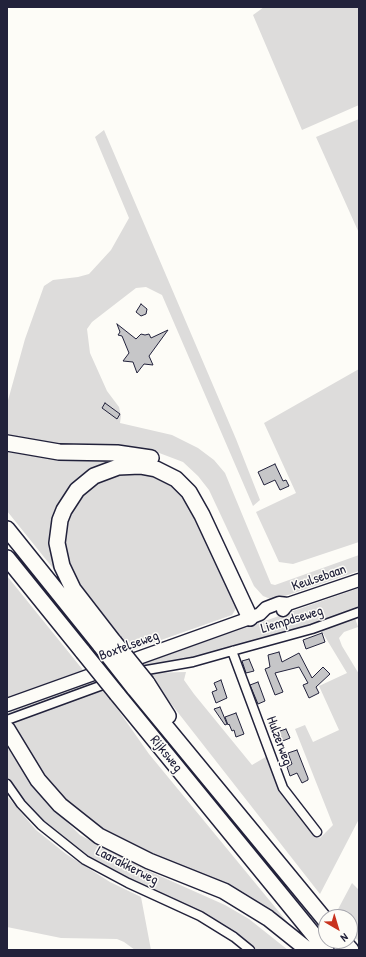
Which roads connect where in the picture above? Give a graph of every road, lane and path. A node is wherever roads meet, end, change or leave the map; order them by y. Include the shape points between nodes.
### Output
1 (7, 443) edge
2 (7, 529) edge
3 (7, 558) edge
4 (359, 580) edge
5 (288, 604) joint
6 (359, 612) edge
7 (255, 616) junction
8 (108, 644) junction
9 (232, 652) junction
10 (7, 705) edge
11 (7, 720) edge
12 (7, 729) edge
13 (7, 784) edge
14 (317, 832) dead end
15 (318, 912) edge
16 (250, 950) edge
17 (308, 950) edge
18 (326, 950) edge

1 - 7 highway via 59,452 145,456 178,470 191,481 203,498
2 - 8 highway, Rijksweg
3 - 18 highway, Rijksweg, bridge
4 - 5 main road, Keulsebaan
5 - 7 main road, Boxtelseweg via 283,610
6 - 9 street, Liempdseweg via 312,629
7 - 8 highway via 189,492 176,479 156,469 140,466 118,467 94,476 77,490 60,520 57,543 62,566 73,589
7 - 10 main road, Boxtelseweg
8 - 15 highway, Rijksweg, bridge via 210,781
9 - 11 street, Boxtelseweg via 141,671
9 - 14 street, Hulzerweg via 283,788
12 - 17 highway via 38,780 60,805 99,836 149,861 224,892 258,911
13 - 16 street, Laarakkerweg via 41,826 85,860 128,884 200,916

